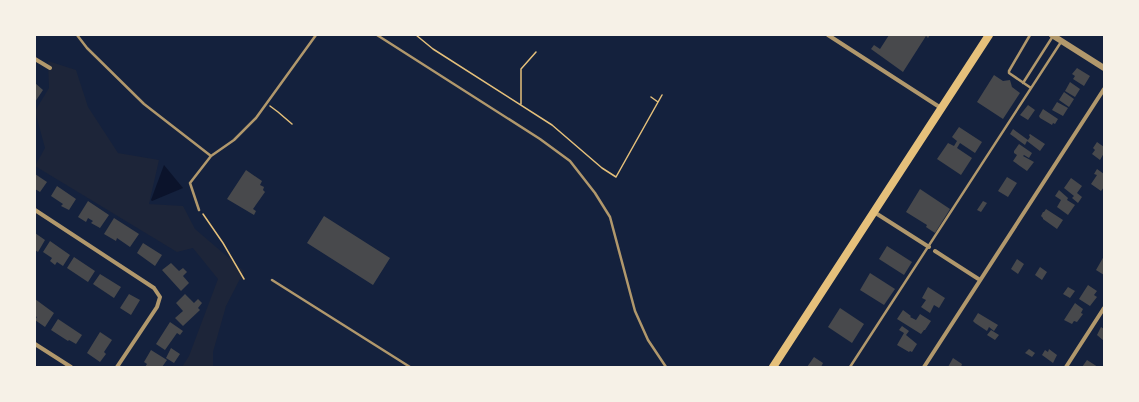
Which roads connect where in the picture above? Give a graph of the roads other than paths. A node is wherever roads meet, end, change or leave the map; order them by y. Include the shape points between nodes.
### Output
1 (77, 35) edge
2 (316, 35) edge
3 (377, 35) edge
4 (828, 35) edge
5 (989, 35) edge
6 (1030, 35) edge
7 (1053, 36) edge
8 (1061, 41) junction
9 (35, 59) edge
10 (50, 68) dead end
11 (1104, 68) edge
12 (1023, 83) junction
13 (1031, 88) junction
14 (1104, 89) edge
15 (941, 108) junction
16 (211, 156) junction
17 (35, 210) edge
18 (199, 210) road end
19 (874, 212) junction
20 (929, 247) junction
21 (935, 251) dead end
22 (272, 280) dead end
23 (980, 280) junction
24 (1104, 308) edge
25 (35, 344) edge
26 (71, 367) edge
27 (117, 367) edge
28 (410, 367) edge
29 (666, 367) edge
30 (773, 367) edge
31 (850, 367) edge
32 (924, 367) edge
33 (1066, 367) edge

1 - 16 lane via 144,104
2 - 16 lane via 256,118 234,140
3 - 29 lane via 540,139 570,161 595,192 610,217 635,311 648,340
4 - 15 street
5 - 15 highway
6 - 12 lane via 1008,71
7 - 8 street
7 - 12 lane
8 - 11 street
8 - 13 lane
9 - 10 street
12 - 13 lane
13 - 20 lane
14 - 23 street
15 - 19 highway
16 - 18 lane via 190,183
17 - 27 street via 154,288 160,297 157,307
19 - 20 street
19 - 30 highway
20 - 31 lane
21 - 23 street
22 - 28 lane
23 - 32 street
24 - 33 street
25 - 26 street

